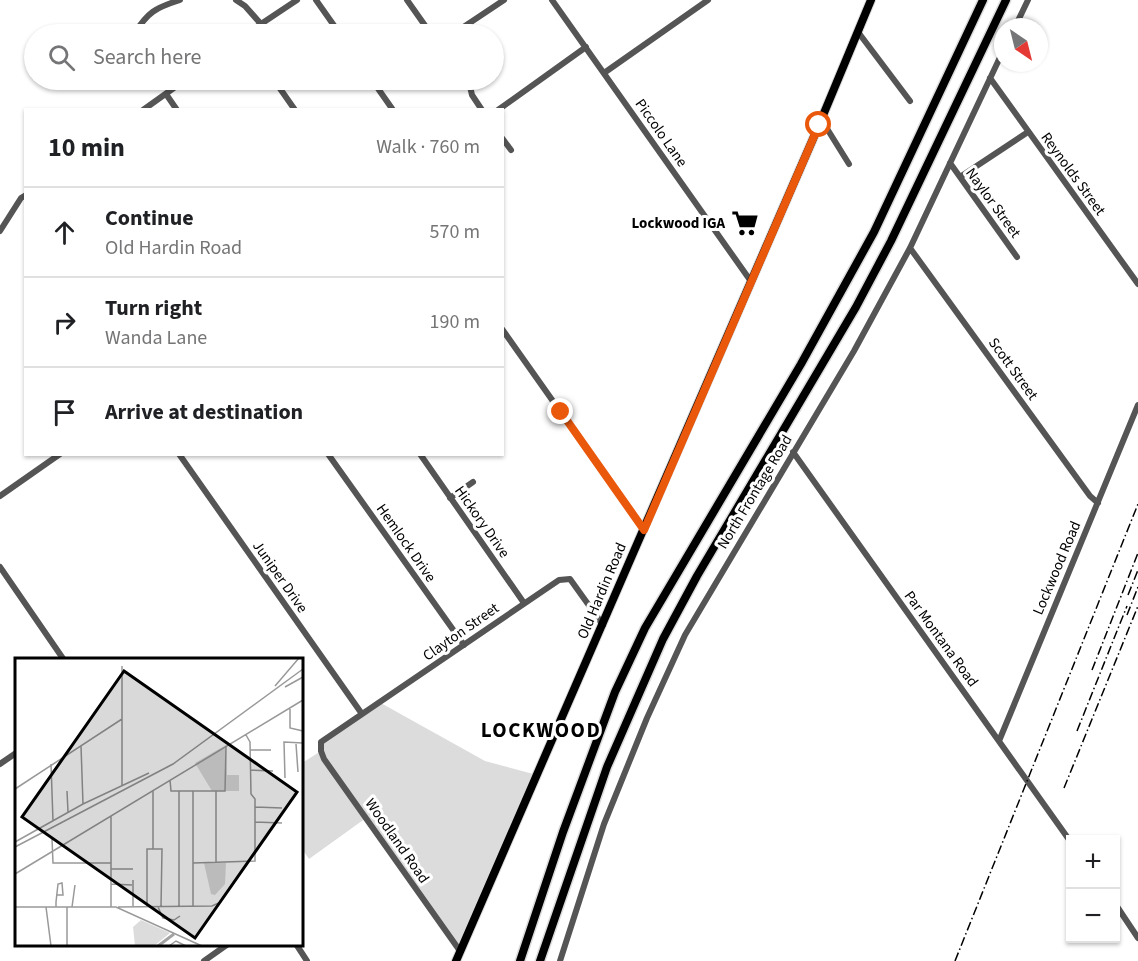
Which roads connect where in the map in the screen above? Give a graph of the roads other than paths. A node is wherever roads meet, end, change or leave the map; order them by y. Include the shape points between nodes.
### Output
1 (180, 0) edge
2 (236, 0) edge
3 (297, 0) edge
4 (316, 0) edge
5 (407, 0) edge
6 (504, 0) edge
7 (552, 0) edge
8 (708, 0) edge
9 (871, 0) edge
10 (983, 0) edge
11 (1006, 0) edge
12 (1028, 0) edge
13 (1019, 18) edge
14 (141, 24) edge
15 (261, 24) joint
16 (333, 24) edge
17 (424, 24) edge
18 (468, 24) edge
19 (858, 32) junction
20 (585, 47) junction
21 (994, 70) edge
22 (604, 73) junction
23 (990, 78) junction
24 (171, 90) edge
25 (281, 90) edge
26 (379, 90) edge
27 (471, 90) edge
28 (166, 94) junction
29 (910, 101) dead end
30 (146, 108) edge
31 (176, 108) edge
32 (294, 108) edge
33 (392, 108) edge
34 (481, 108) edge
35 (501, 108) edge
36 (821, 119) junction
37 (1028, 132) junction
38 (504, 141) edge
39 (511, 150) dead end
40 (950, 163) junction
41 (849, 164) dead end
42 (960, 177) junction
43 (24, 196) edge
44 (0, 231) edge
45 (910, 248) junction
46 (1017, 257) dead end
47 (750, 280) junction
48 (1138, 284) edge
49 (504, 332) edge
50 (1138, 405) edge
51 (793, 452) junction
52 (57, 456) edge
53 (180, 456) edge
54 (329, 456) edge
55 (421, 456) edge
56 (473, 482) dead end
57 (0, 496) edge
58 (450, 498) junction
59 (1098, 503) junction
60 (644, 530) junction
61 (0, 567) edge
62 (524, 603) junction
63 (603, 625) junction
64 (464, 645) junction
65 (63, 658) edge
66 (362, 714) junction
67 (999, 741) junction
68 (321, 742) joint
69 (15, 754) edge
70 (0, 764) edge
71 (1067, 835) edge
72 (1120, 911) edge
73 (1138, 938) edge
74 (226, 946) edge
75 (297, 946) edge
76 (460, 951) junction
77 (204, 961) edge
78 (307, 961) edge
79 (456, 961) edge
80 (520, 961) edge
81 (540, 961) edge
82 (560, 961) edge

1 - 14 street via 159,6
2 - 15 street
3 - 15 street
4 - 16 street
5 - 17 street
6 - 18 street
7 - 20 street, Piccolo Lane
8 - 22 street
9 - 19 main road, Old Hardin Road
10 - 80 highway via 874,232 645,628 589,760
11 - 81 highway via 861,298 663,639 607,767
12 - 13 street
19 - 29 street
19 - 36 main road, Old Hardin Road
20 - 22 street, Piccolo Lane
20 - 35 street
21 - 23 street, North Frontage Road
22 - 47 street, Piccolo Lane
23 - 37 street, Reynolds Street
23 - 40 street, North Frontage Road
24 - 28 street
25 - 32 street
26 - 33 street
27 - 34 street
28 - 30 street
28 - 31 street
36 - 41 street
36 - 47 main road, Old Hardin Road
37 - 42 street
37 - 48 street, Reynolds Street
38 - 39 street
40 - 42 street, Naylor Street
40 - 45 street, North Frontage Road
42 - 46 street, Naylor Street
43 - 44 street
45 - 51 street, North Frontage Road
45 - 59 street, Scott Street
47 - 60 main road, Old Hardin Road
49 - 60 street
50 - 59 street, Lockwood Road
51 - 67 street, Par Montana Road
51 - 82 street, North Frontage Road via 685,635 647,718 604,824
52 - 57 street
53 - 66 street, Juniper Drive
54 - 64 street, Hemlock Drive
55 - 58 street, Hickory Drive
56 - 58 street
58 - 62 street, Hickory Drive
59 - 67 street, Lockwood Road
60 - 63 main road, Old Hardin Road
61 - 65 street
62 - 63 street, Clayton Street via 559,580 570,579
62 - 64 street, Clayton Street
63 - 76 main road, Old Hardin Road
64 - 66 street, Clayton Street
66 - 68 street, Clayton Street
67 - 71 street, Par Montana Road
68 - 76 street, Woodland Road via 324,759
69 - 70 street
72 - 73 street
74 - 77 street
75 - 78 street
76 - 79 main road, Old Hardin Road

